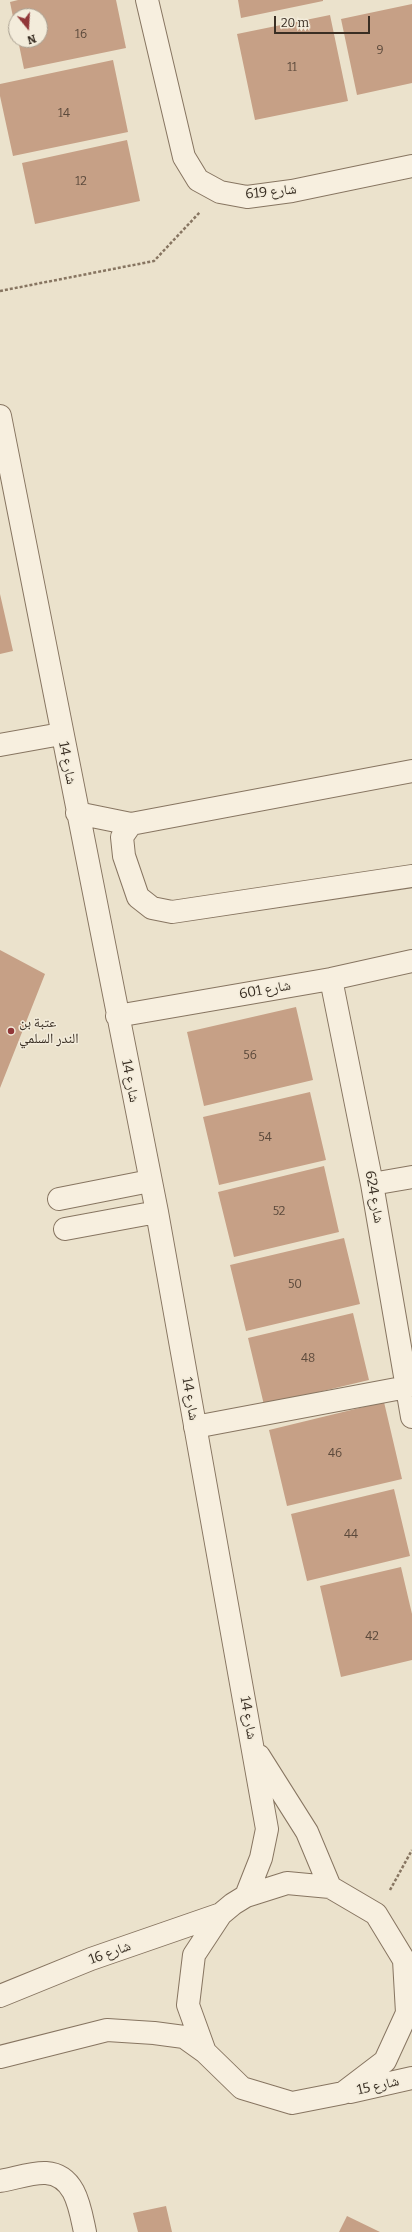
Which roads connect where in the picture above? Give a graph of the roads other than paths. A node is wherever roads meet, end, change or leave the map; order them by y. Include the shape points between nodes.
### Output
1 (147, 0) edge
2 (412, 166) edge
3 (0, 416) edge
4 (61, 734) junction
5 (0, 745) edge
6 (412, 771) edge
7 (77, 813) junction
8 (131, 824) junction
9 (412, 876) edge
10 (412, 961) edge
11 (331, 978) junction
12 (117, 1016) junction
13 (412, 1177) edge
14 (150, 1182) junction
15 (372, 1184) junction
16 (59, 1199) dead end
17 (157, 1212) junction
18 (65, 1229) dead end
19 (407, 1387) junction
20 (412, 1417) edge
21 (195, 1427) junction
22 (253, 1746) junction
23 (330, 1887) junction
24 (246, 1896) junction
25 (221, 1914) junction
26 (408, 1960) edge
27 (0, 1996) edge
28 (204, 2052) junction
29 (0, 2057) edge
30 (412, 2078) edge
31 (343, 2094) junction
32 (0, 2181) edge
33 (85, 2232) edge

1 - 2 street, شارع 619 via 184,157 198,180 220,192 247,197 292,191
3 - 4 street, شارع 14
4 - 5 street
4 - 7 street, شارع 14
6 - 8 street
7 - 8 street
7 - 12 street, شارع 14
8 - 9 street via 122,837 124,856 138,897 152,908 172,912
10 - 11 street, شارع 601
11 - 12 street, شارع 601
11 - 15 street, شارع 624
12 - 14 street, شارع 14
13 - 15 street
14 - 16 street
14 - 17 street, شارع 14
15 - 19 street, شارع 624
17 - 18 street
17 - 21 street, شارع 14
19 - 20 street, شارع 624
19 - 21 street
21 - 22 street, شارع 14
22 - 23 street, شارع 14 via 307,1832
22 - 24 street, شارع 14 via 267,1829 261,1858
23 - 24 street via 287,1883
23 - 26 street via 376,1914
24 - 25 street
25 - 27 street, شارع 16 via 91,1959
25 - 28 street via 194,1955 188,2005
26 - 31 street via 407,2012 385,2061
28 - 29 street via 184,2037 107,2030
28 - 31 street, شارع 15 via 242,2088 278,2099 292,2103
30 - 31 street, شارع 15
32 - 33 street via 46,2173 61,2178 72,2188 79,2204

